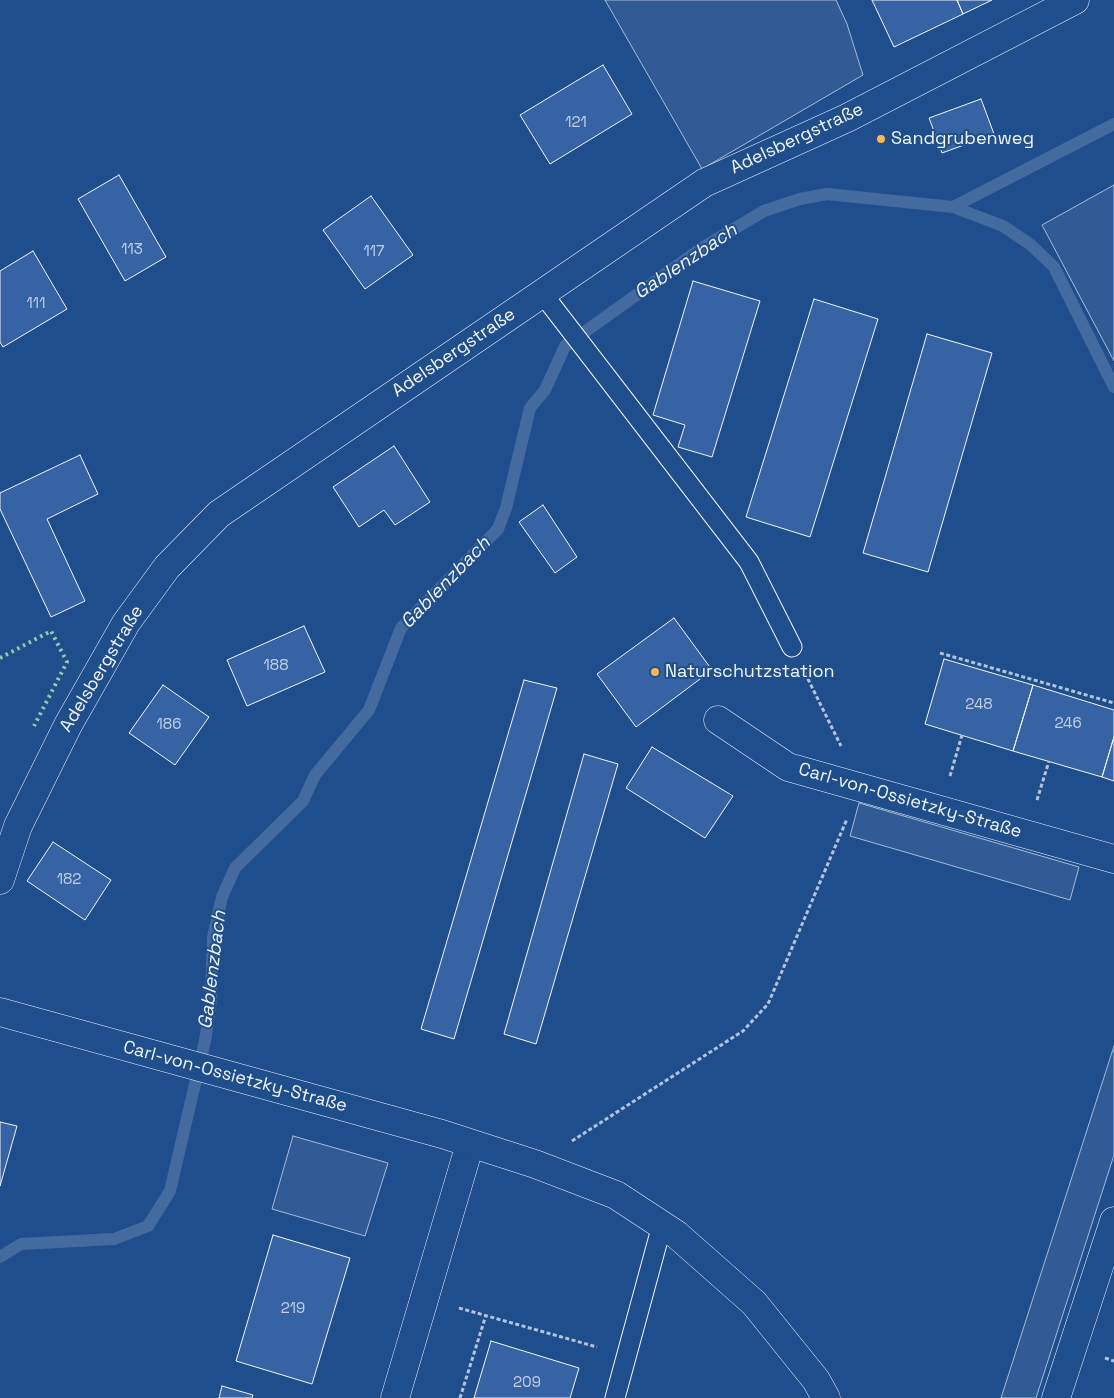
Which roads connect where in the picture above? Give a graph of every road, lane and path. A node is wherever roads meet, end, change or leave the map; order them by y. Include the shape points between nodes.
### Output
1 (1075, 0) edge
2 (542, 293) junction
3 (792, 647) joint
4 (940, 653) dead end
5 (1114, 703) edge
6 (718, 720) dead end
7 (962, 735) dead end
8 (1049, 761) dead end
9 (948, 781) dead end
10 (862, 786) junction
11 (1035, 808) dead end
12 (1114, 859) edge
13 (0, 880) edge
14 (0, 1012) edge
15 (470, 1144) junction
16 (535, 1164) junction
17 (1114, 1221) edge
18 (662, 1225) junction
19 (425, 1298) junction
20 (486, 1315) junction
21 (628, 1356) junction
22 (395, 1398) edge
23 (460, 1398) edge
24 (615, 1398) edge
25 (826, 1398) edge
26 (1056, 1398) edge

1 - 2 street, Adelsbergstraße via 847,118 704,183
2 - 3 lane via 749,562
2 - 13 street, Adelsbergstraße via 219,514 168,567 126,623 68,725 18,826
3 - 10 path
4 - 5 path
6 - 10 street, Carl-von-Ossietzky-Straße via 788,767
7 - 9 path
8 - 11 path
10 - 12 street, Carl-von-Ossietzky-Straße
10 - 16 path via 768,1004 743,1030
14 - 15 street, Carl-von-Ossietzky-Straße
15 - 16 street, Carl-von-Ossietzky-Straße
15 - 19 street
16 - 18 street, Carl-von-Ossietzky-Straße via 616,1195
17 - 26 street
18 - 21 lane
18 - 25 street, Carl-von-Ossietzky-Straße via 754,1303 816,1380
19 - 20 path
19 - 22 street
20 - 21 path
20 - 23 path
21 - 24 lane

